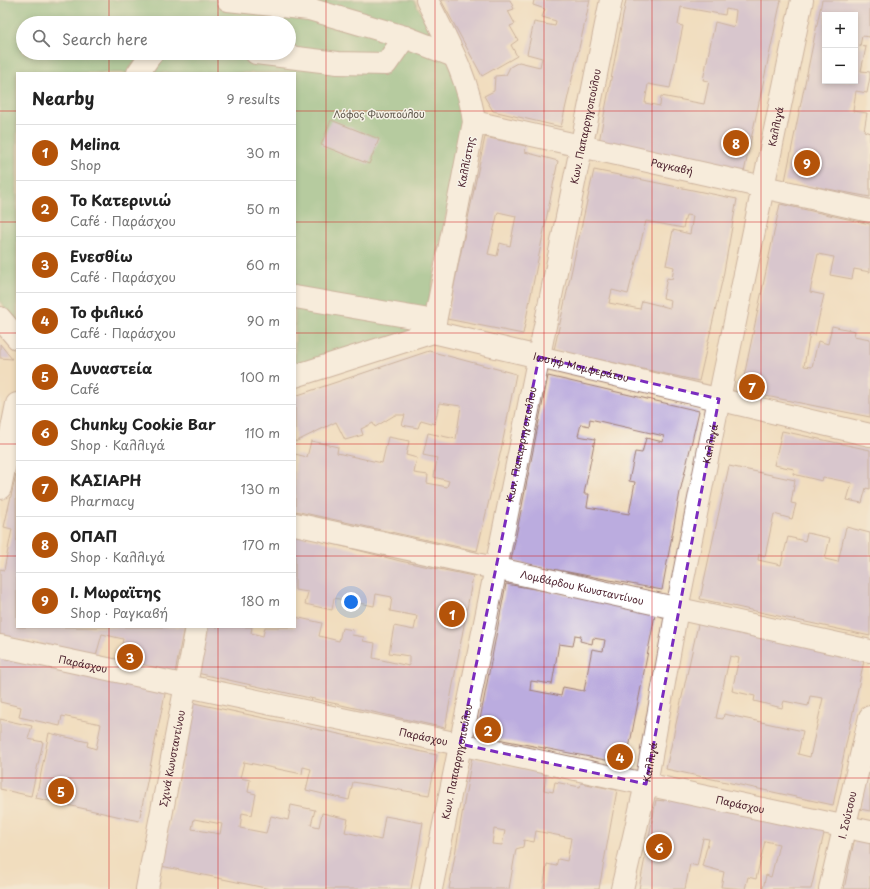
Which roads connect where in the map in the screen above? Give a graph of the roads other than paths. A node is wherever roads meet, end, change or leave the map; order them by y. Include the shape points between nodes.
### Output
1 (228, 0) edge
2 (427, 0) edge
3 (612, 0) edge
4 (802, 0) edge
5 (405, 37) junction
6 (454, 56) junction
7 (296, 58) edge
8 (147, 60) edge
9 (139, 72) edge
10 (474, 122) junction
11 (582, 146) junction
12 (763, 186) junction
13 (870, 211) edge
14 (296, 297) edge
15 (0, 318) edge
16 (434, 327) junction
17 (16, 337) edge
18 (539, 357) junction
19 (296, 376) edge
20 (718, 399) junction
21 (16, 410) edge
22 (870, 435) edge
23 (8, 461) edge
24 (0, 488) edge
25 (296, 524) edge
26 (496, 568) junction
27 (677, 609) junction
28 (198, 628) edge
29 (0, 646) edge
30 (870, 651) edge
31 (186, 686) junction
32 (870, 717) edge
33 (460, 744) junction
34 (646, 784) junction
35 (845, 827) junction
36 (870, 832) edge
37 (147, 889) edge
38 (431, 889) edge
39 (622, 889) edge
40 (830, 889) edge

1 - 5 street via 309,9
2 - 6 street, Καλλίστης
3 - 11 street, Κων. Παπαρρηγοπούλου
4 - 12 street, Καλλιγά
5 - 6 street
5 - 7 street via 386,64 338,63
6 - 10 street, Καλλίστης via 472,101
8 - 9 street
10 - 11 street, Ραγκαβή
10 - 16 street, Καλλίστης
11 - 12 street, Ραγκαβή
11 - 18 street, Κων. Παπαρρηγοπούλου
12 - 13 street, Ραγκαβή
12 - 20 street, Καλλιγά
14 - 16 street, Ιωσήφ Μομφεράτου
15 - 17 street
16 - 18 street, Ιωσήφ Μομφεράτου
16 - 19 street
18 - 20 street, Ιωσήφ Μομφεράτου
18 - 26 street, Κων. Παπαρρηγοπούλου
20 - 22 street, Ιωσήφ Μομφεράτου
20 - 27 street, Καλλιγά
21 - 23 street
23 - 24 street
25 - 26 street, Λομβάρδου Κωνσταντίνου
26 - 27 street, Λομβάρδου Κωνσταντίνου
26 - 33 street, Κων. Παπαρρηγοπούλου
27 - 30 street, Λομβάρδου Κωνσταντίνου
27 - 34 street, Καλλιγά
28 - 31 street, Σχινά Κωνσταντίνου
29 - 31 street, Παράσχου
31 - 33 street, Παράσχου
31 - 37 street, Σχινά Κωνσταντίνου
32 - 35 street, Ι. Σούτσου
33 - 34 street, Παράσχου
33 - 38 street, Κων. Παπαρρηγοπούλου
34 - 35 street, Παράσχου
34 - 39 street, Καλλιγά
35 - 36 street, Παράσχου
35 - 40 street, Ι. Σούτσου

